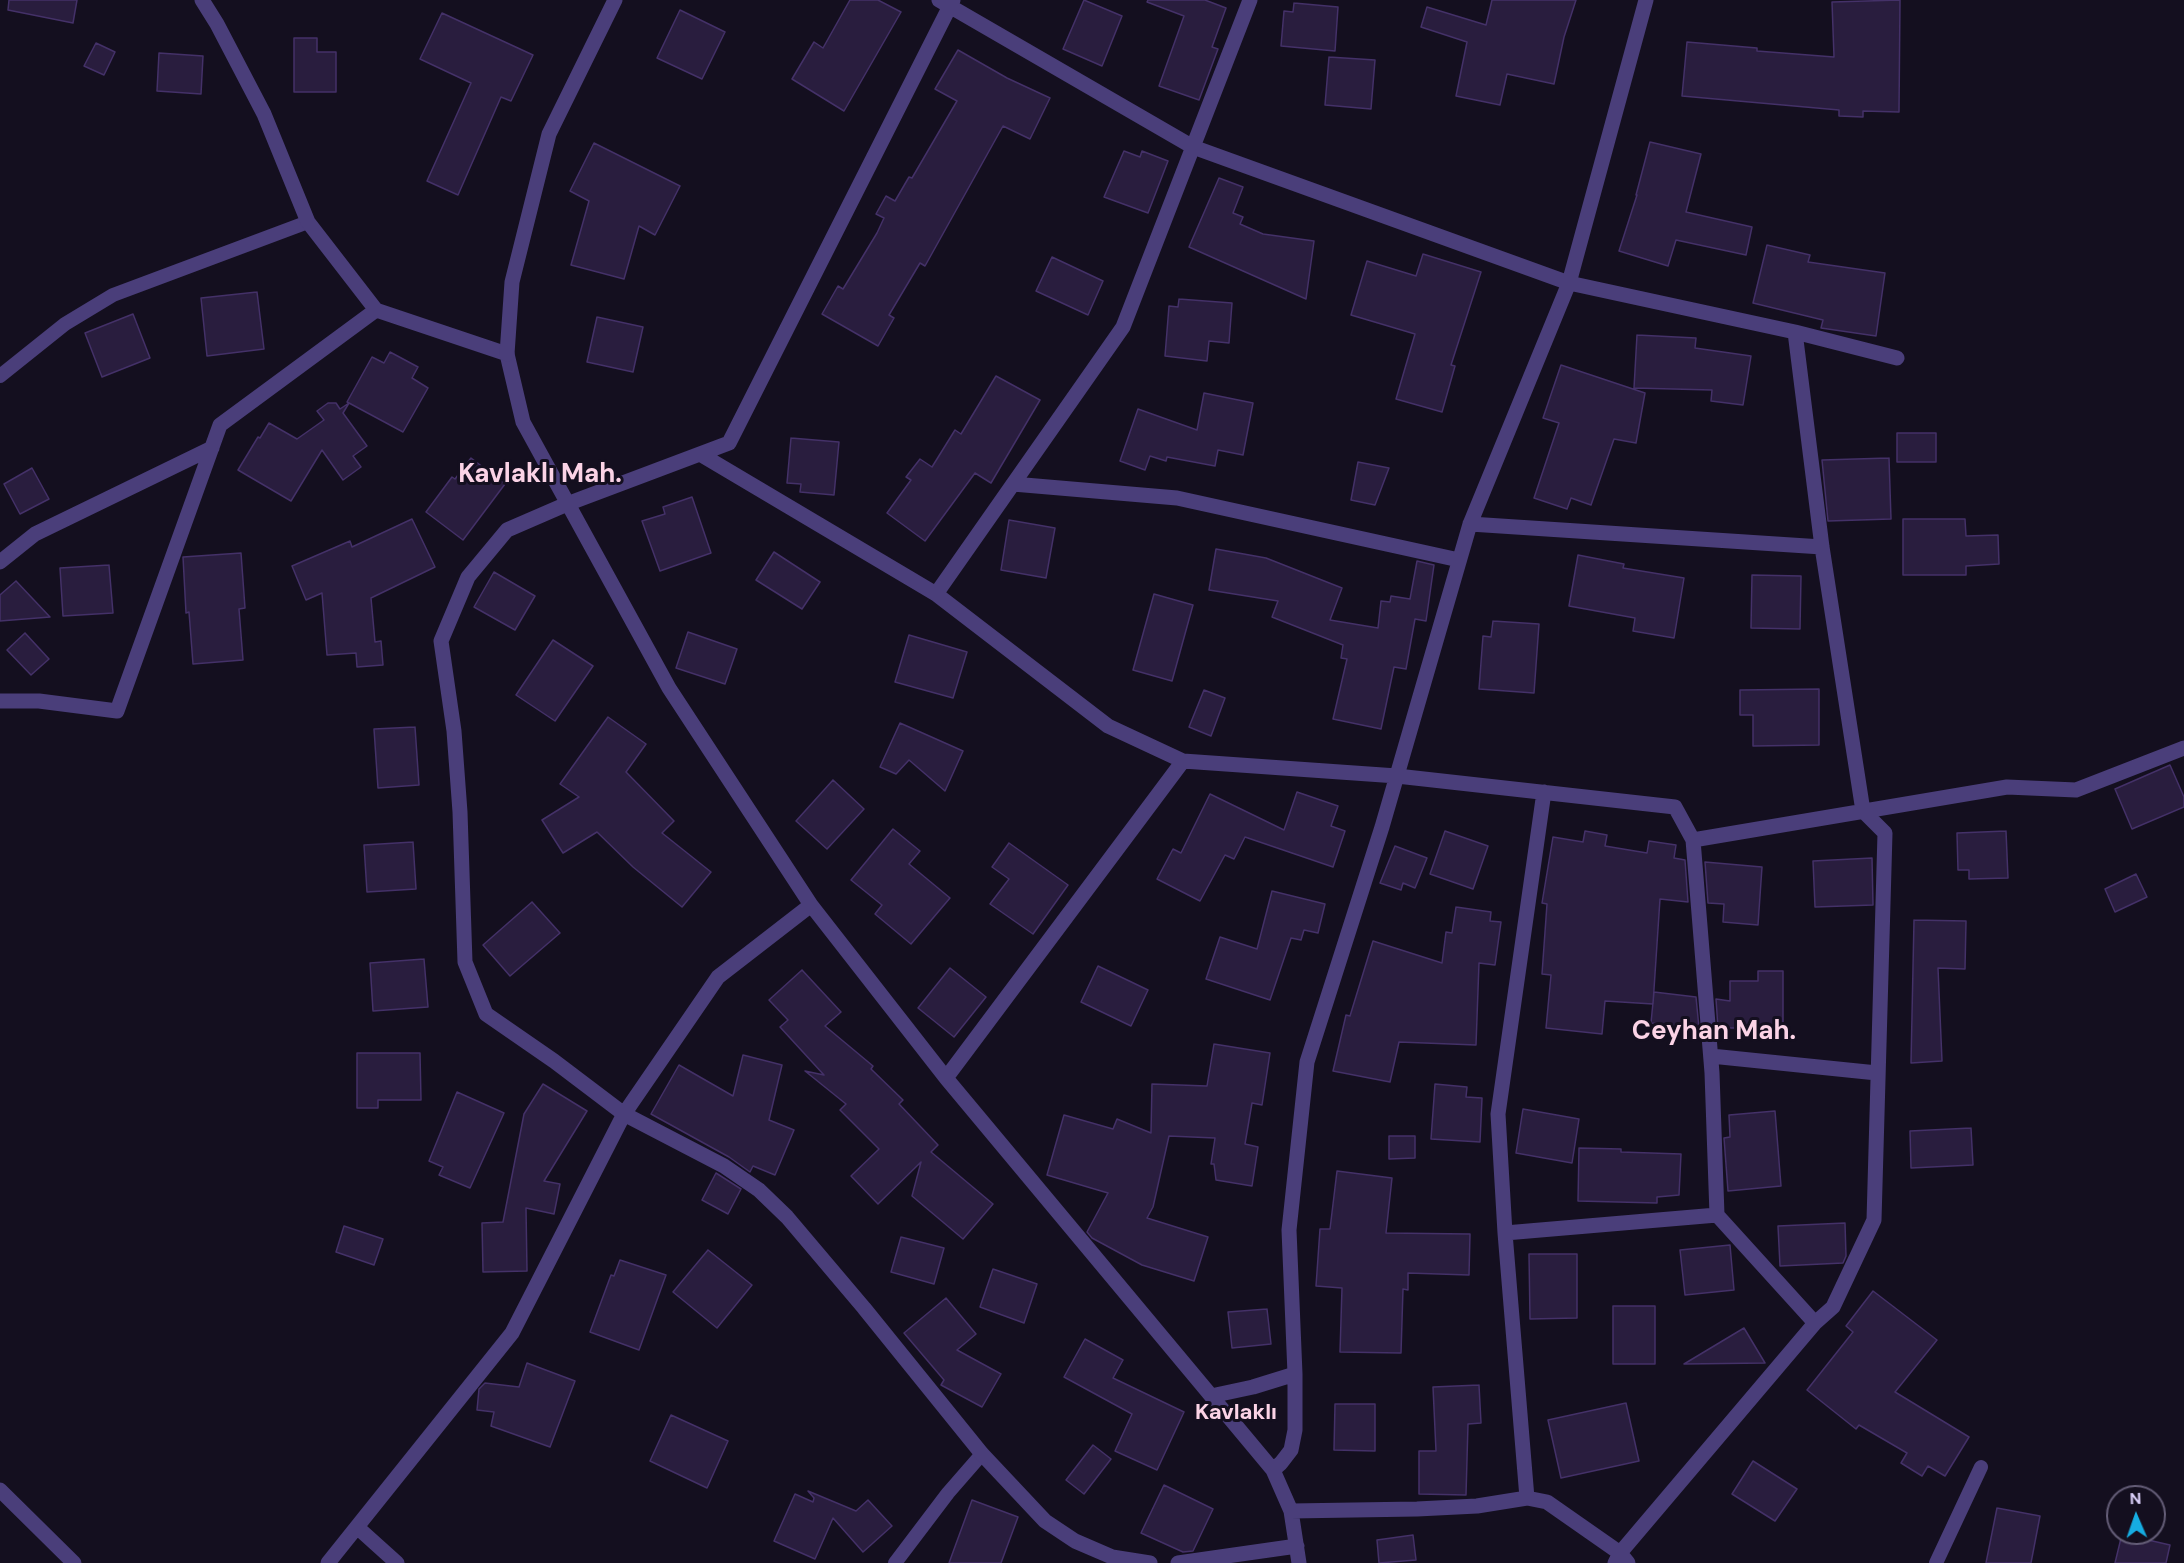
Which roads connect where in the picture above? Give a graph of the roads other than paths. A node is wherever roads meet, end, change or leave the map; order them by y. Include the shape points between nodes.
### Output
1 (202, 0) edge
2 (615, 0) edge
3 (1250, 0) edge
4 (1646, 0) edge
5 (947, 2) edge
6 (1193, 147) junction
7 (308, 222) junction
8 (1569, 283) junction
9 (376, 310) junction
10 (1795, 332) junction
11 (507, 354) junction
12 (1897, 358) dead end
13 (0, 376) edge
14 (212, 448) junction
15 (699, 454) junction
16 (1013, 484) junction
17 (567, 504) junction
18 (1470, 524) junction
19 (1822, 547) junction
20 (1459, 560) junction
21 (0, 562) edge
22 (936, 594) junction
23 (0, 701) edge
24 (2184, 748) edge
25 (1184, 760) junction
26 (1397, 776) junction
27 (1545, 792) junction
28 (1863, 811) junction
29 (1693, 840) junction
30 (811, 905) junction
31 (1710, 1056) junction
32 (1877, 1073) junction
33 (946, 1078) junction
34 (624, 1114) junction
35 (1717, 1215) junction
36 (1505, 1233) junction
37 (1815, 1323) junction
38 (1296, 1374) junction
39 (1211, 1396) junction
40 (982, 1454) junction
41 (1981, 1467) dead end
42 (1273, 1470) junction
43 (0, 1490) edge
44 (1527, 1498) junction
45 (1291, 1511) junction
46 (357, 1527) junction
47 (1297, 1546) junction
48 (1621, 1560) edge
49 (74, 1563) edge
50 (328, 1563) edge
51 (398, 1563) edge
52 (896, 1563) edge
53 (1150, 1563) edge
54 (1178, 1563) edge
55 (1299, 1563) edge
56 (1936, 1563) edge

1 - 7 street via 264,114
2 - 11 street via 549,134 512,282
3 - 6 street
4 - 8 street
5 - 6 street
5 - 15 street via 729,443
6 - 8 street
6 - 16 street via 1123,327
7 - 9 street
7 - 13 lane via 113,295 65,324
8 - 10 street
8 - 18 street
9 - 11 street
9 - 14 street via 220,425
10 - 12 street
10 - 19 street
11 - 17 street via 523,422
14 - 21 street via 35,534
14 - 23 street via 117,711 39,701
15 - 17 street
15 - 22 street
16 - 20 street via 1178,498
16 - 22 street
17 - 30 street via 669,688
17 - 34 street via 507,530 468,577 441,640 454,731 465,962 486,1014
18 - 19 street
18 - 20 street
19 - 28 street
20 - 26 street
22 - 25 street via 1108,726
24 - 28 street via 2076,790 2007,786
25 - 26 street
25 - 33 street
26 - 27 street
26 - 38 street via 1306,1062 1289,1230
27 - 29 street via 1675,807
27 - 36 street via 1498,1114
28 - 29 street
28 - 32 street via 1885,833
29 - 31 street
30 - 33 street
30 - 34 street via 718,976
31 - 32 street
31 - 35 street
32 - 37 street via 1874,1220 1833,1307
33 - 39 street
34 - 40 street via 724,1166 759,1190 864,1308
34 - 46 street via 512,1333
35 - 36 street
35 - 37 street
36 - 44 street
37 - 48 street
38 - 39 street
38 - 42 street via 1291,1450
39 - 42 street
40 - 52 lane
40 - 53 street via 1045,1521 1075,1541 1113,1557
41 - 56 lane
42 - 45 street
43 - 49 street
44 - 45 street via 1465,1506
44 - 48 street via 1547,1502
45 - 47 street
46 - 50 street
46 - 51 street
47 - 54 street
47 - 55 street

